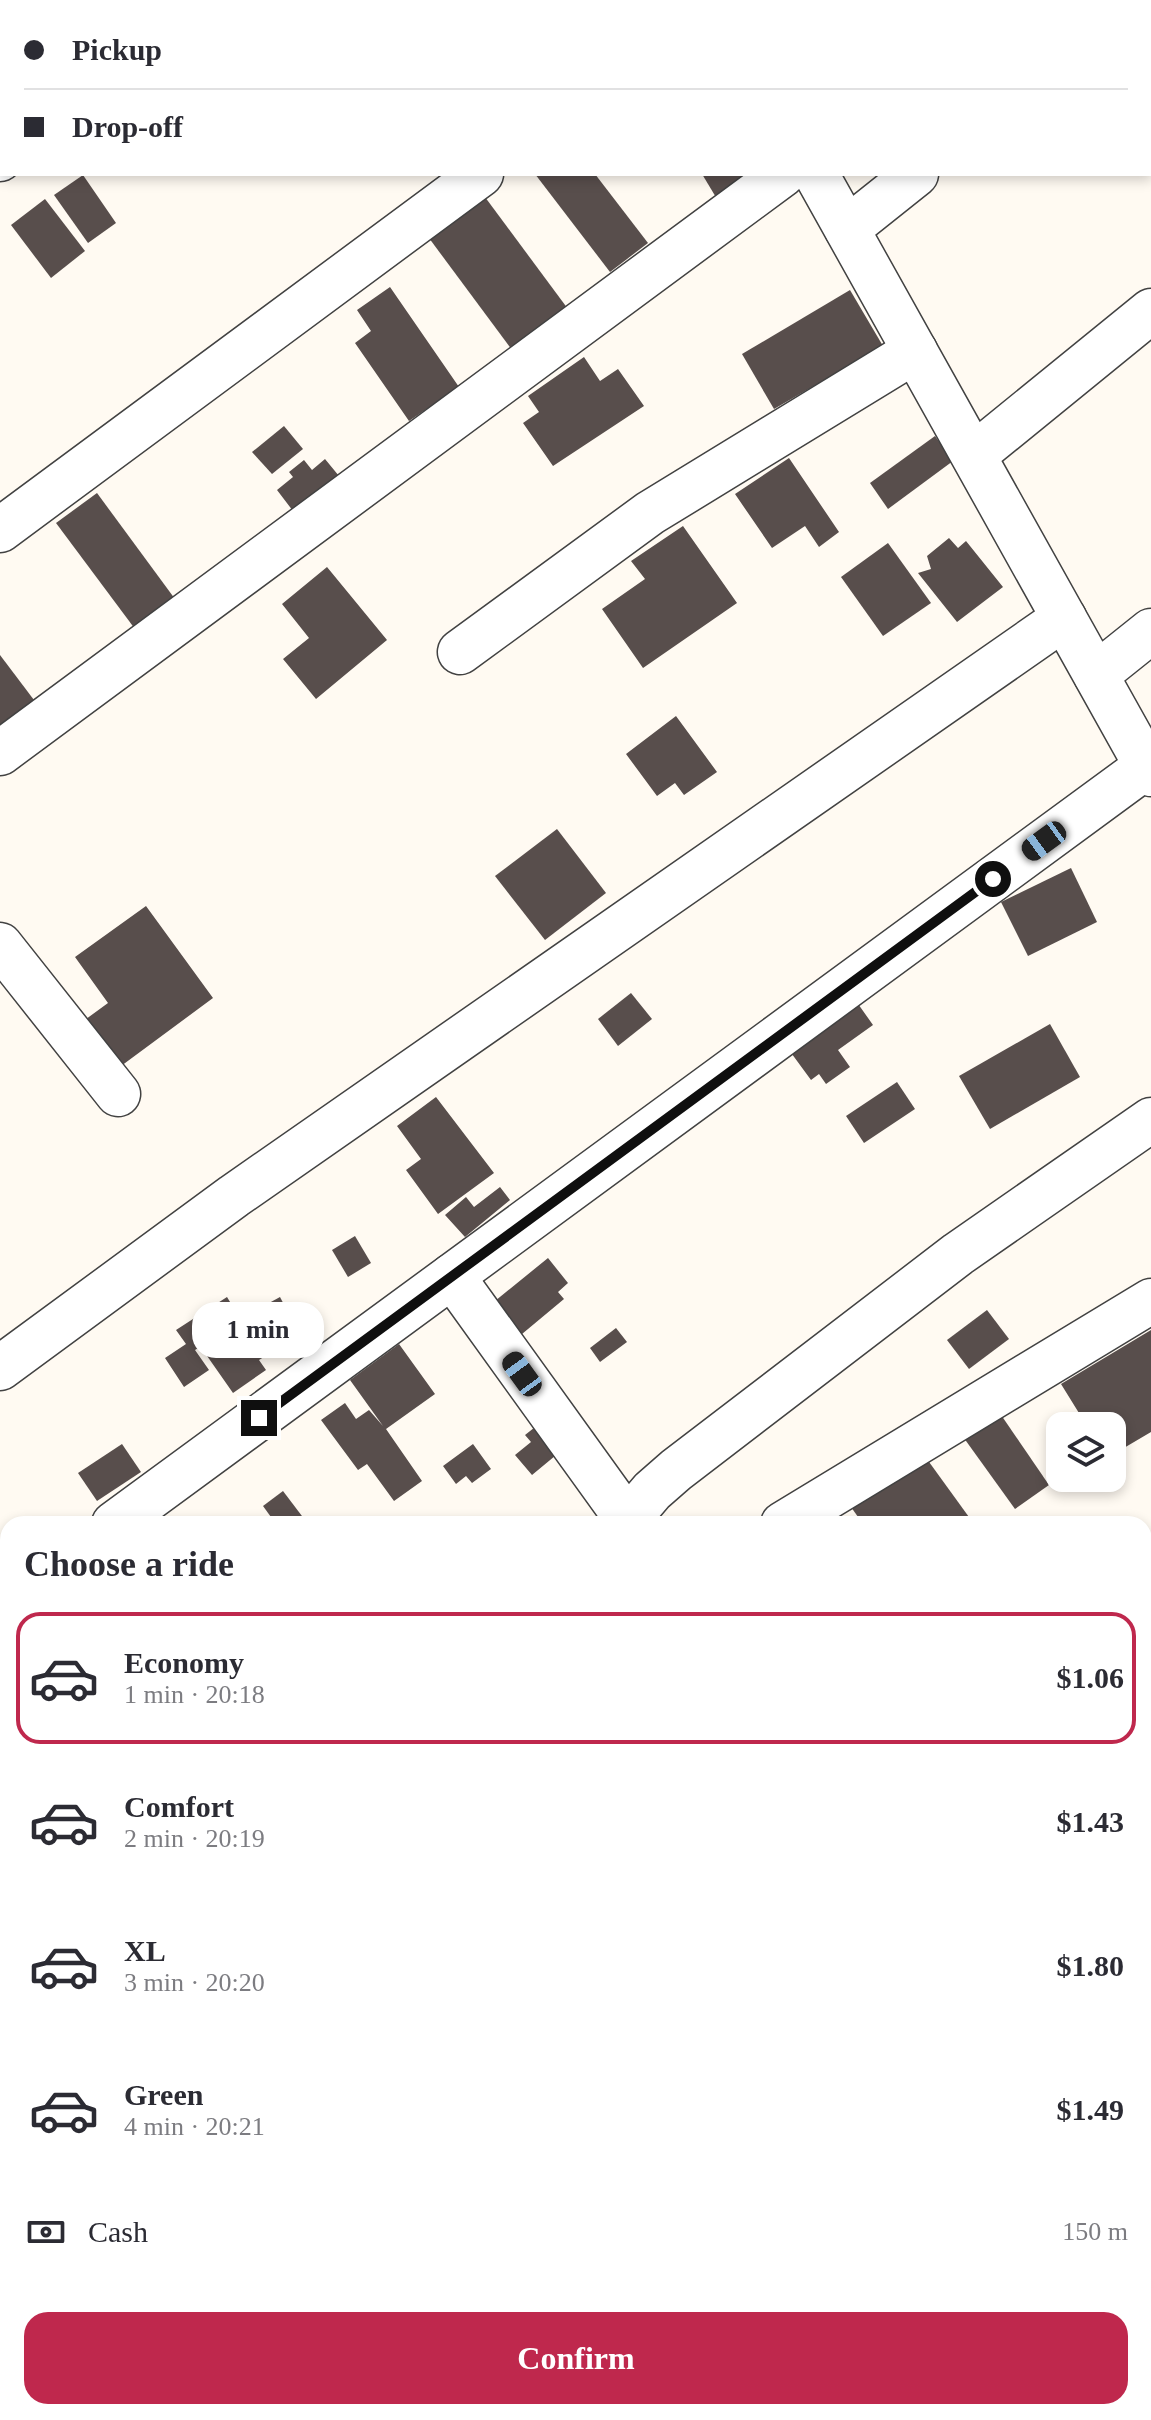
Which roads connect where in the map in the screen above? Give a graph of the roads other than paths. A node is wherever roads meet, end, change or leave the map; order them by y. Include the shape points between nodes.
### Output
1 (478, 176) edge
2 (780, 176) edge
3 (817, 176) edge
4 (913, 176) edge
5 (847, 229) junction
6 (1151, 311) edge
7 (915, 351) junction
8 (974, 455) junction
9 (0, 530) edge
10 (1064, 618) junction
11 (1151, 631) edge
12 (460, 652) dead end
13 (1096, 675) junction
14 (0, 753) edge
15 (1149, 770) edge
16 (0, 945) edge
17 (118, 1094) dead end
18 (1151, 1120) edge
19 (452, 1276) junction
20 (1151, 1301) edge
21 (0, 1368) edge
22 (125, 1516) edge
23 (622, 1516) edge
24 (632, 1516) edge
25 (796, 1516) edge

1 - 9 street
2 - 14 street
3 - 5 street
4 - 5 street
5 - 7 street
6 - 8 street
7 - 8 street
7 - 12 street via 650,513
8 - 10 street
10 - 13 street
10 - 21 street via 234,1196
11 - 13 street
13 - 15 street
15 - 19 street
16 - 17 street
18 - 24 street via 958,1254 676,1470
19 - 22 street
19 - 23 street
20 - 25 street

